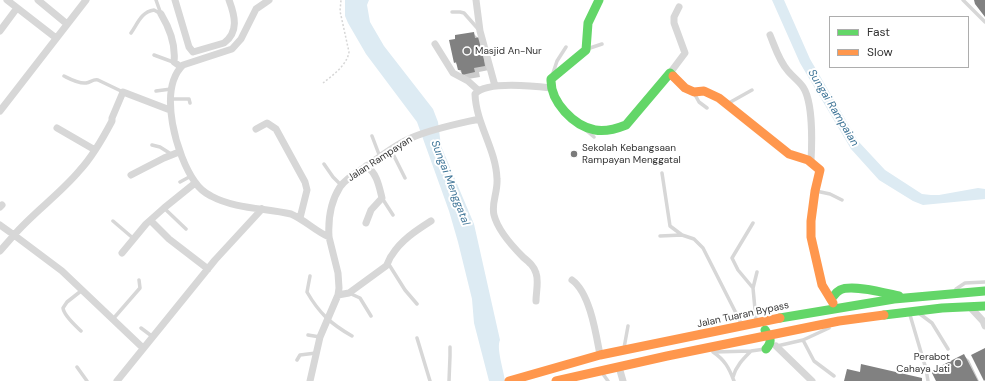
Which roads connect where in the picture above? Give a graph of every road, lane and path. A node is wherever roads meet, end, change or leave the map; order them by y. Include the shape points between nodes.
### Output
1 (7, 0) edge
2 (38, 0) edge
3 (86, 0) edge
4 (156, 0) edge
5 (175, 0) edge
6 (229, 0) edge
7 (269, 0) edge
8 (341, 0) edge
9 (476, 0) edge
10 (599, 0) edge
11 (963, 0) edge
12 (679, 7) dead end
13 (17, 8) junction
14 (452, 12) dead end
15 (161, 14) junction
16 (985, 22) edge
17 (67, 24) junction
18 (0, 31) edge
19 (480, 31) junction
20 (131, 33) dead end
21 (770, 35) dead end
22 (56, 38) junction
23 (435, 44) dead end
24 (602, 44) dead end
25 (566, 47) dead end
26 (586, 50) junction
27 (154, 55) dead end
28 (174, 62) junction
29 (181, 67) junction
30 (670, 73) junction
31 (64, 76) dead end
32 (323, 83) dead end
33 (551, 84) junction
34 (495, 86) junction
35 (172, 89) junction
36 (478, 90) junction
37 (752, 90) dead end
38 (156, 91) dead end
39 (123, 92) junction
40 (694, 92) junction
41 (172, 99) junction
42 (190, 103) dead end
43 (726, 104) junction
44 (707, 108) dead end
45 (0, 110) edge
46 (170, 110) junction
47 (479, 119) junction
48 (584, 127) junction
49 (57, 128) dead end
50 (256, 129) dead end
51 (372, 136) dead end
52 (594, 137) dead end
53 (152, 145) dead end
54 (95, 150) junction
55 (391, 150) junction
56 (179, 152) junction
57 (171, 154) junction
58 (380, 157) junction
59 (811, 161) junction
60 (324, 164) dead end
61 (366, 166) junction
62 (662, 173) dead end
63 (131, 175) dead end
64 (191, 176) junction
65 (405, 178) dead end
66 (180, 182) dead end
67 (195, 183) junction
68 (341, 185) junction
69 (815, 191) junction
70 (382, 198) junction
71 (842, 200) dead end
72 (164, 208) junction
73 (262, 209) junction
74 (393, 215) dead end
75 (300, 218) junction
76 (113, 221) dead end
77 (152, 221) junction
78 (431, 221) dead end
79 (366, 223) dead end
80 (753, 223) dead end
81 (0, 224) edge
82 (186, 229) dead end
83 (14, 235) junction
84 (682, 235) junction
85 (660, 236) dead end
86 (329, 237) junction
87 (134, 239) junction
88 (0, 251) edge
89 (122, 253) dead end
90 (388, 263) junction
91 (208, 269) junction
92 (757, 272) dead end
93 (310, 276) dead end
94 (139, 280) dead end
95 (572, 280) dead end
96 (985, 282) edge
97 (753, 288) junction
98 (81, 291) junction
99 (985, 291) edge
100 (349, 293) junction
101 (950, 293) junction
102 (338, 295) junction
103 (906, 298) junction
104 (536, 301) dead end
105 (833, 303) junction
106 (417, 304) dead end
107 (985, 305) edge
108 (970, 307) junction
109 (912, 311) junction
110 (371, 316) dead end
111 (327, 318) junction
112 (113, 319) junction
113 (846, 320) junction
114 (750, 325) junction
115 (628, 326) dead end
116 (985, 326) edge
117 (141, 328) dead end
118 (81, 331) dead end
119 (308, 335) dead end
120 (769, 335) junction
121 (352, 336) dead end
122 (153, 337) junction
123 (320, 337) junction
124 (417, 338) dead end
125 (803, 340) junction
126 (776, 346) junction
127 (450, 347) dead end
128 (144, 348) junction
129 (766, 349) junction
130 (948, 349) dead end
131 (624, 351) junction
132 (751, 351) junction
133 (687, 352) junction
134 (714, 352) junction
135 (316, 353) junction
136 (600, 355) junction
137 (297, 360) dead end
138 (77, 367) dead end
139 (619, 367) junction
140 (600, 371) junction
141 (834, 376) dead end
142 (734, 379) edge
143 (87, 381) edge
144 (117, 381) edge
145 (310, 381) edge
146 (430, 381) edge
147 (449, 381) edge
148 (509, 381) edge
149 (559, 381) edge
150 (608, 381) edge
151 (623, 381) edge
152 (812, 381) edge
153 (928, 381) edge

1 - 13 street
2 - 17 street
3 - 17 street
4 - 15 lane
5 - 6 street via 192,52 229,40 235,28
7 - 29 street via 256,9 241,39 232,50
8 - 32 path via 340,11 348,57
9 - 19 street
10 - 26 main road via 588,23
11 - 16 lane
12 - 30 street via 674,23 685,53
13 - 18 street
13 - 22 street
14 - 19 lane via 464,13
15 - 20 lane via 154,10 144,14
15 - 28 street via 171,34 175,52
17 - 22 street
19 - 34 street
21 - 59 street via 782,63 804,87 809,102
22 - 45 street
23 - 36 street via 453,73
24 - 26 lane
25 - 33 lane via 552,73
26 - 33 main road
27 - 28 lane
28 - 29 street
29 - 35 street
30 - 40 main road via 685,88
30 - 48 main road via 625,126 598,131
31 - 39 lane via 81,83 98,80
33 - 34 street
33 - 48 main road via 560,105 572,119
34 - 36 street
35 - 38 lane
35 - 41 street
36 - 47 street via 475,94
37 - 43 lane
39 - 46 street
39 - 54 street via 112,121
40 - 43 main road via 704,91
40 - 44 lane via 699,102
41 - 42 lane via 189,99
41 - 46 street
43 - 59 main road via 793,157
46 - 56 street
47 - 55 street, Jalan Rampayan via 410,138
47 - 104 street via 493,154 497,180 493,202 494,215 500,230 512,246 533,265 537,274
48 - 52 lane
49 - 54 street
50 - 75 street via 267,123 276,129 305,182 307,190
51 - 58 lane
53 - 57 lane
54 - 83 street via 81,169
55 - 58 street, Jalan Rampayan
55 - 65 lane
56 - 57 street
56 - 64 street
57 - 63 street
58 - 61 street, Jalan Rampayan
59 - 69 main road via 820,170
60 - 68 lane
61 - 68 street, Jalan Rampayan
61 - 70 street via 376,178
62 - 84 lane via 670,226
64 - 66 lane
64 - 67 street
67 - 72 street
67 - 73 street via 210,195 229,204
68 - 86 street, Jalan Rampayan via 332,195
69 - 71 lane
69 - 105 main road via 811,238 822,285
70 - 74 lane
70 - 79 street via 371,210
72 - 77 street
72 - 82 lane
73 - 75 street
73 - 91 street
75 - 86 street
76 - 87 lane
77 - 87 street via 140,230
77 - 91 street via 169,239
78 - 90 street via 411,234 391,255
80 - 97 lane via 732,258
81 - 83 street
83 - 88 street
83 - 98 street via 62,271
84 - 85 lane
84 - 114 lane via 694,239 703,248 731,301
86 - 102 street, Jalan Rampayan via 338,273
87 - 89 street
90 - 100 street
90 - 106 lane
91 - 122 street
92 - 97 lane
93 - 111 lane via 307,292 316,308
94 - 112 lane via 140,288
95 - 136 street via 577,284 592,315
96 - 101 lane via 965,283
97 - 114 lane
98 - 112 street
98 - 118 lane via 67,302 63,311
99 - 101 main road, Jalan Tuaran Bypass
100 - 102 street
100 - 110 lane via 360,298
101 - 103 main road, Jalan Tuaran Bypass
102 - 111 street, Jalan Rampayan
103 - 105 main road, Jalan Tuaran Bypass
103 - 105 main road via 848,288 839,291
105 - 107 main road via 851,314 931,303 961,301
105 - 114 main road, Jalan Tuaran Bypass
107 - 108 main road
108 - 109 main road
108 - 116 street
109 - 113 main road
109 - 130 lane via 932,323
109 - 153 lane
111 - 121 lane
111 - 123 street, Jalan Rampayan
112 - 128 street
113 - 120 main road
113 - 125 lane
114 - 120 main road via 762,328
114 - 131 main road, Jalan Tuaran Bypass
115 - 131 lane
117 - 122 lane
119 - 123 lane
120 - 129 main road via 771,343
120 - 133 main road
122 - 128 street
123 - 135 street, Jalan Rampayan
124 - 146 lane
125 - 126 lane
125 - 141 lane via 814,361
126 - 129 lane
126 - 152 street
127 - 147 lane
128 - 144 street
129 - 132 lane
131 - 136 main road, Jalan Tuaran Bypass
132 - 134 lane
132 - 142 lane via 734,370
133 - 134 lane
133 - 139 main road
134 - 142 lane via 727,364
135 - 137 lane via 300,355
135 - 145 street, Jalan Rampayan
136 - 148 main road, Jalan Tuaran Bypass
138 - 143 lane
139 - 140 main road
139 - 151 street
140 - 149 main road
140 - 150 lane

